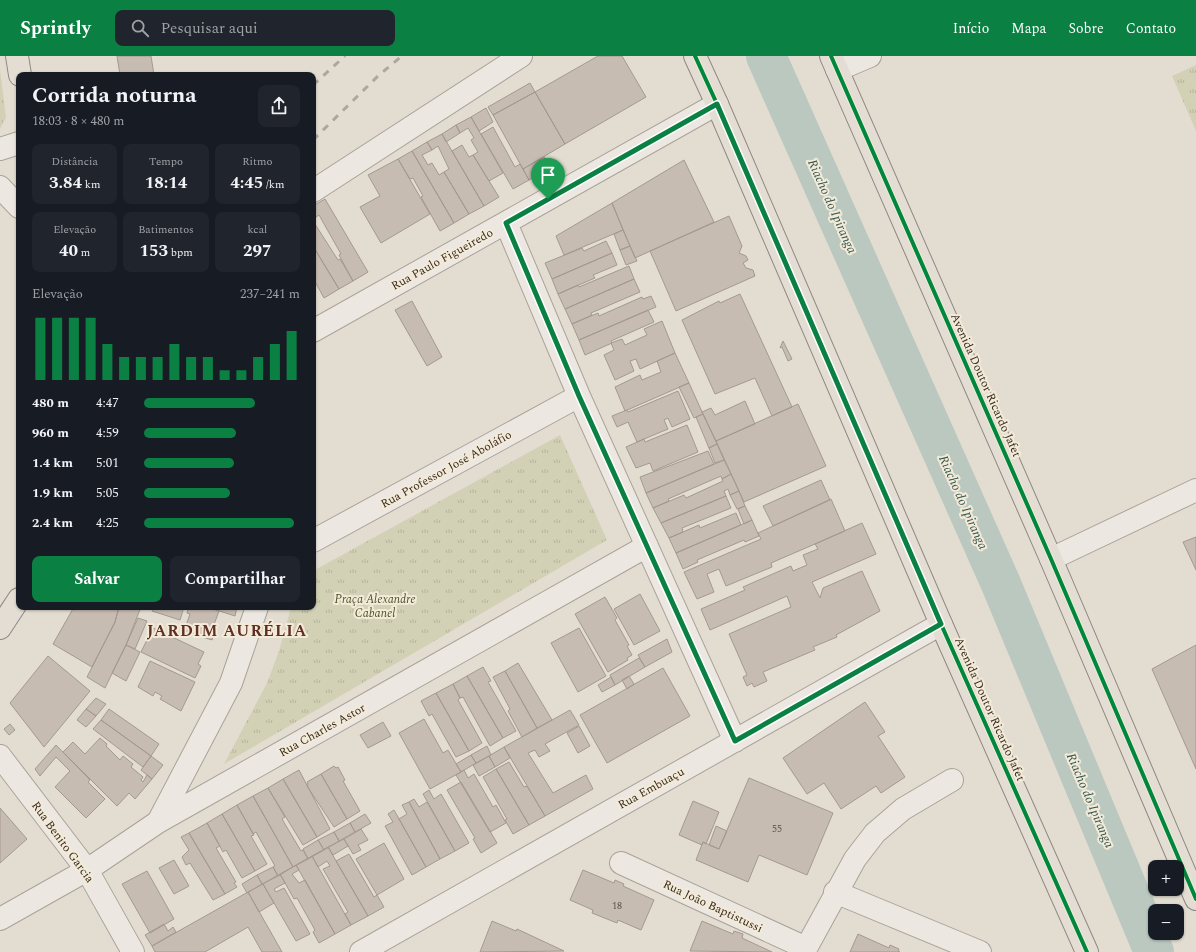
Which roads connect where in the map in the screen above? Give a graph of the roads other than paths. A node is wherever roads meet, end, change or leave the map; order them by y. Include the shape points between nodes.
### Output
1 (17, 56) edge
2 (521, 56) edge
3 (694, 56) edge
4 (870, 56) edge
5 (834, 63) edge
6 (20, 72) edge
7 (717, 104) junction
8 (16, 145) edge
9 (0, 149) edge
10 (0, 187) edge
11 (316, 189) edge
12 (16, 204) edge
13 (506, 223) junction
14 (316, 329) edge
15 (579, 396) junction
16 (1196, 490) edge
17 (316, 539) edge
18 (647, 546) junction
19 (1051, 559) junction
20 (16, 604) edge
21 (257, 610) edge
22 (941, 624) junction
23 (0, 628) edge
24 (735, 741) junction
25 (0, 756) edge
26 (952, 780) dead end
27 (158, 822) junction
28 (620, 863) dead end
29 (87, 870) junction
30 (835, 892) junction
31 (1196, 899) edge
32 (0, 919) edge
33 (805, 950) edge
34 (133, 952) edge
35 (361, 952) edge
36 (980, 952) edge
37 (1087, 952) edge

1 - 6 main road
2 - 11 street
3 - 7 main road, Avenida Doutor Ricardo Jafet
4 - 5 street
5 - 19 main road, Avenida Doutor Ricardo Jafet
7 - 13 street, Rua Paulo Figueiredo
7 - 22 main road, Avenida Doutor Ricardo Jafet
8 - 9 street
10 - 12 street
13 - 14 street, Rua Paulo Figueiredo
13 - 15 street
15 - 17 street, Rua Professor José Aboláfio
15 - 18 street
16 - 19 street
18 - 24 street
18 - 27 street, Rua Charles Astor
19 - 31 main road, Avenida Doutor Ricardo Jafet
20 - 23 main road
21 - 27 street via 232,683
22 - 24 street, Rua Embuaçu
22 - 37 main road, Avenida Doutor Ricardo Jafet
24 - 35 street, Rua Embuaçu
25 - 29 street, Rua Benito Garcia
26 - 30 street via 903,809 875,833
27 - 29 street, Rua Charles Astor
28 - 33 street, Rua João Baptistussi
29 - 32 street, Rua Charles Astor
29 - 34 street, Rua Benito Garcia
30 - 33 street
30 - 36 street

